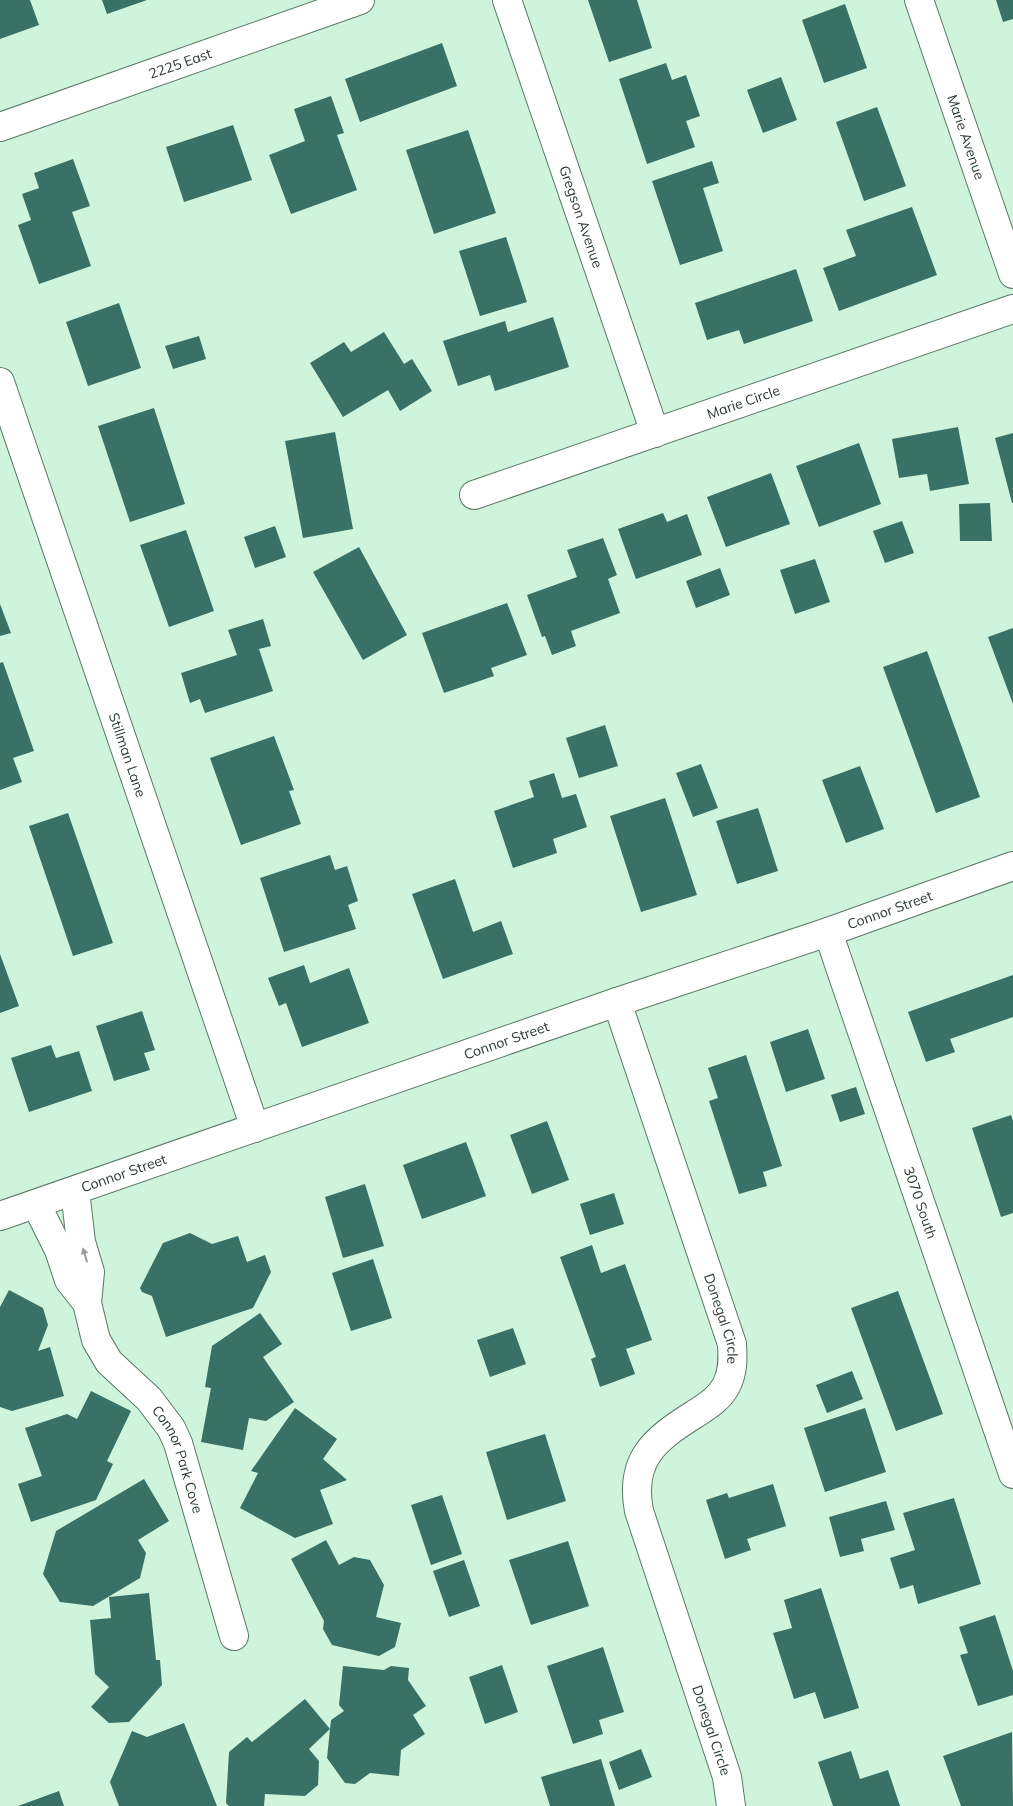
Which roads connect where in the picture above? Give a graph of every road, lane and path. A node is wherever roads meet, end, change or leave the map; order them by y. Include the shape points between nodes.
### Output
1 (360, 0) edge
2 (507, 0) edge
3 (919, 0) edge
4 (0, 127) edge
5 (1013, 274) edge
6 (1013, 309) edge
7 (0, 382) edge
8 (655, 433) junction
9 (474, 495) dead end
10 (1013, 866) edge
11 (828, 932) junction
12 (617, 1002) junction
13 (255, 1128) junction
14 (75, 1191) junction
15 (36, 1204) junction
16 (0, 1216) edge
17 (88, 1303) junction
18 (1013, 1474) edge
19 (234, 1636) dead end
20 (731, 1806) edge

1 - 4 street, 2225 East
2 - 8 street, Gregson Avenue
3 - 5 street, Marie Avenue
6 - 8 street, Marie Circle
7 - 13 street, Stillman Lane
8 - 9 street, Marie Circle
10 - 11 street, Connor Street
11 - 12 street, Connor Street
11 - 18 street, 3070 South
12 - 13 street, Connor Street
12 - 20 street, Donegal Circle via 732,1344 731,1371 726,1386 709,1405 656,1442 640,1469 636,1487 639,1511 727,1777
13 - 14 street, Connor Street
14 - 15 street, Connor Street
17 -> 14 street, Connor Park Cove via 90,1272 81,1242
15 - 16 street, Connor Street
15 - 17 street, Connor Park Cove via 70,1280
17 - 19 street, Connor Park Cove via 101,1350 109,1362 149,1399 178,1443

